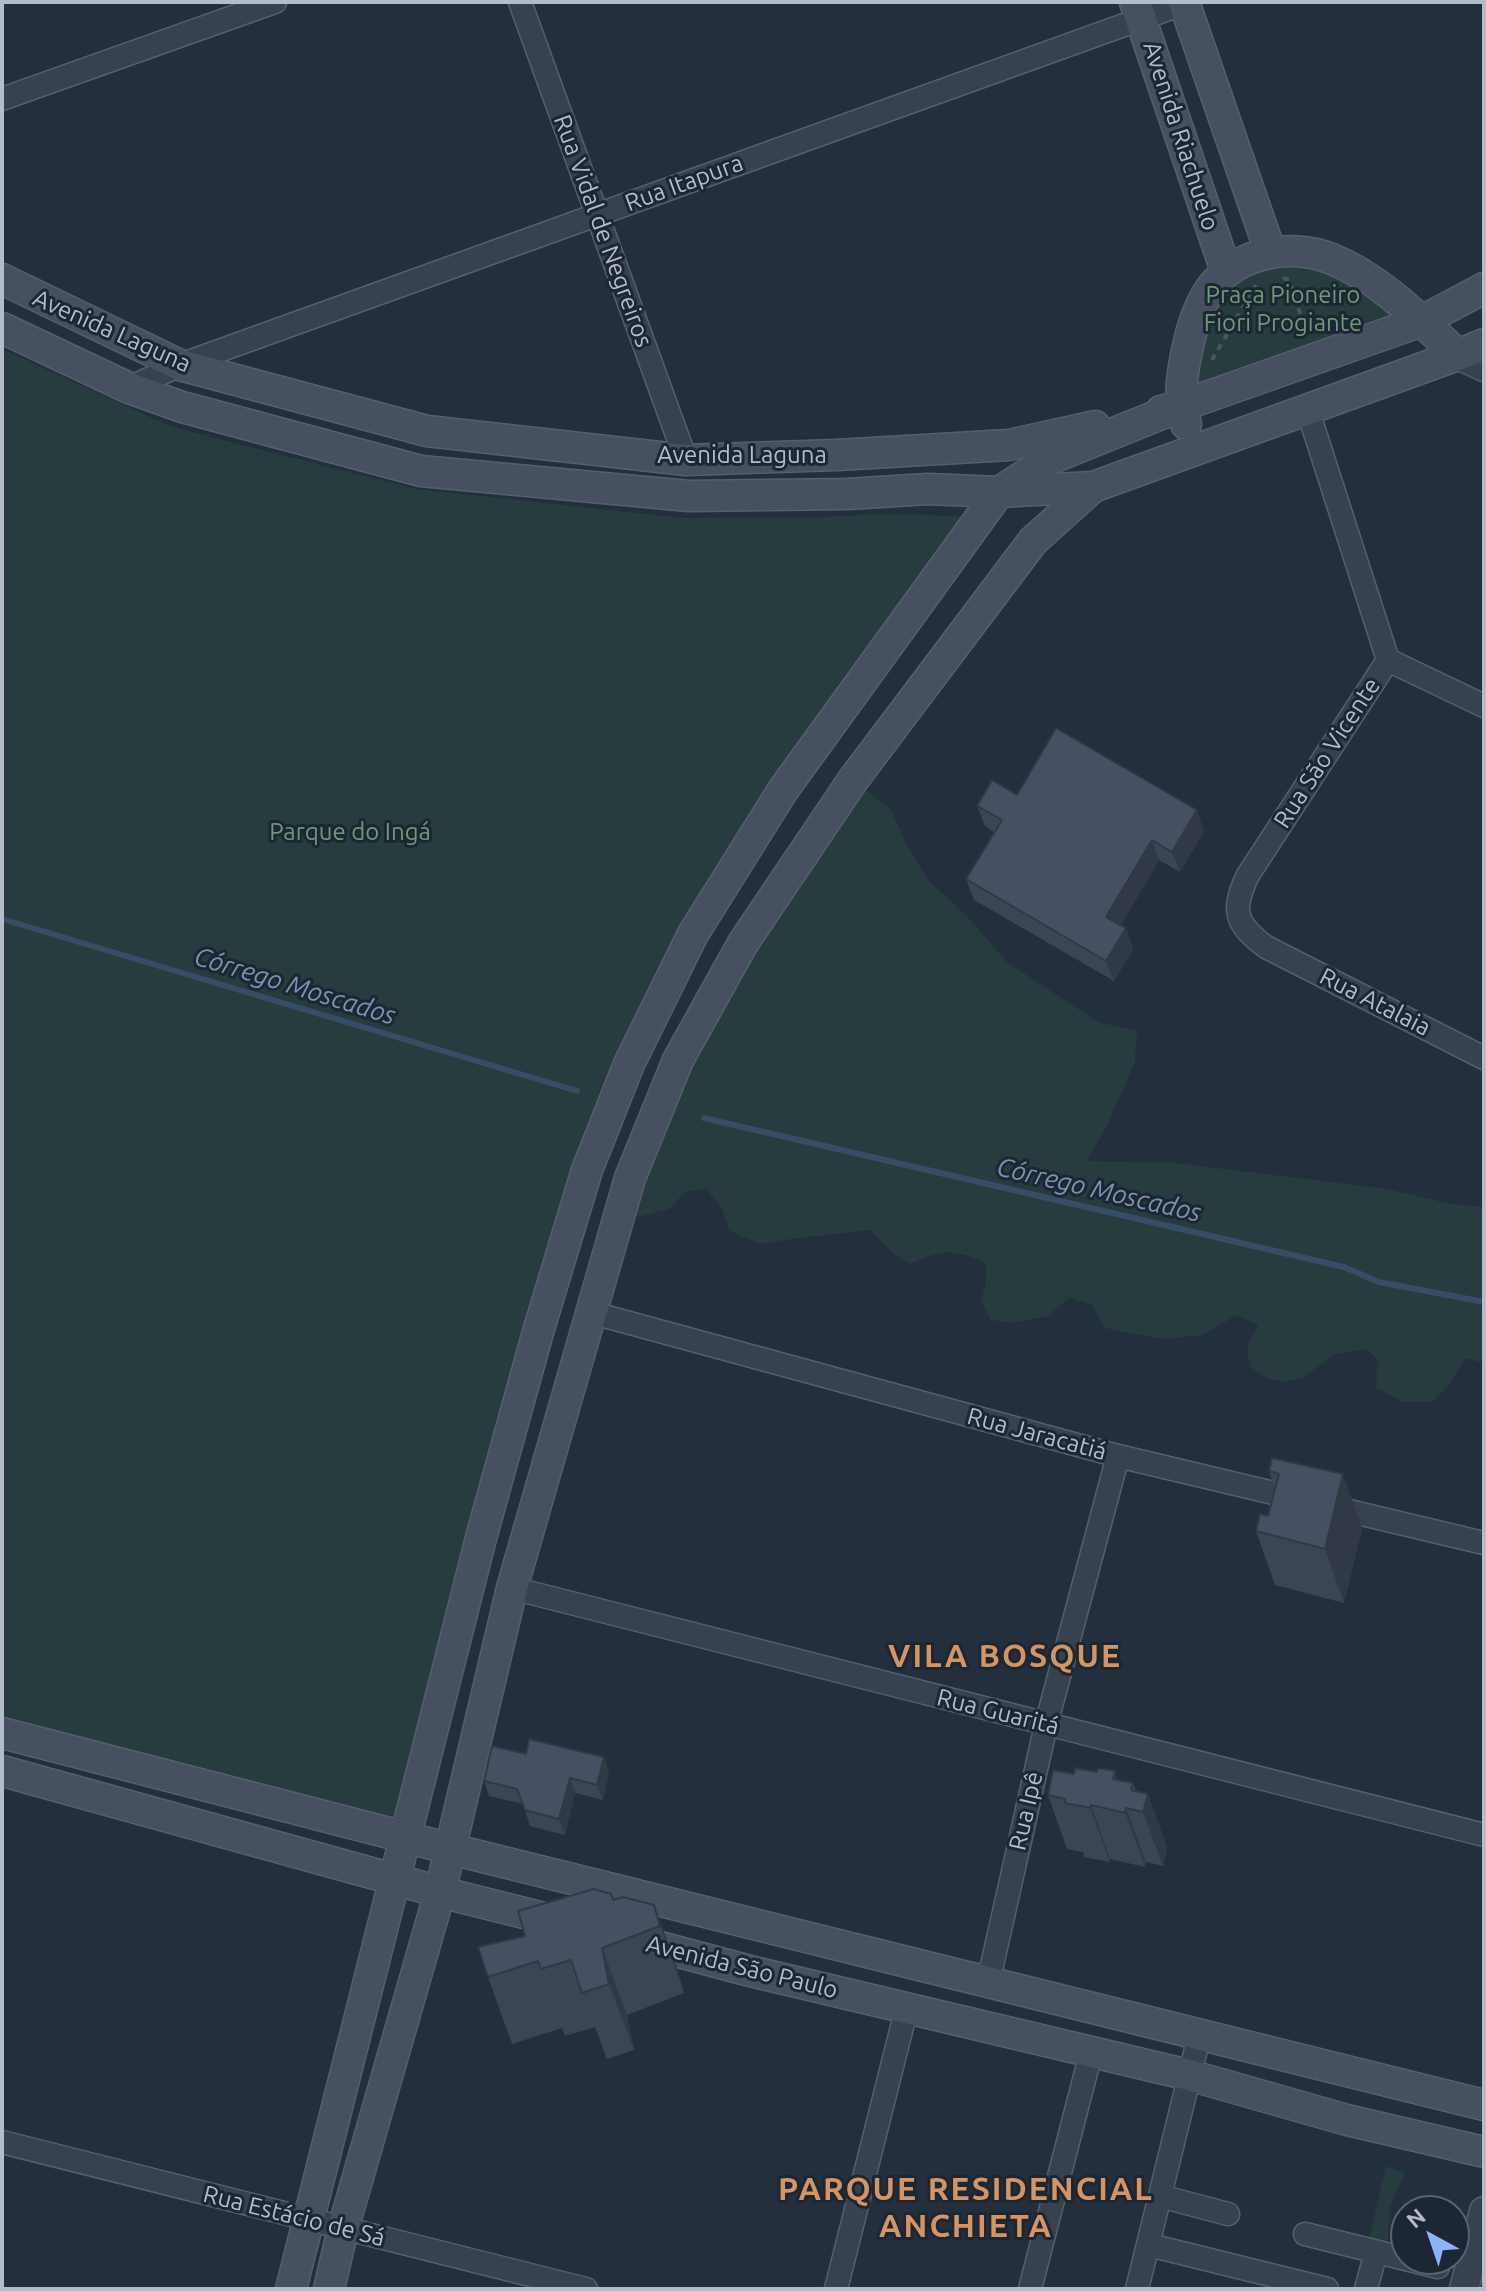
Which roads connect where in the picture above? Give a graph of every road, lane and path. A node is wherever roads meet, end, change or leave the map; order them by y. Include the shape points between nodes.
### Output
1 (275, 2) edge
2 (520, 2) edge
3 (1186, 2) edge
4 (1138, 10) edge
5 (2, 99) edge
6 (596, 214) junction
7 (1270, 251) junction
8 (1226, 271) junction
9 (2, 279) edge
10 (1484, 288) edge
11 (1422, 321) junction
12 (2, 328) edge
13 (1475, 355) edge
14 (180, 365) junction
15 (129, 388) junction
16 (1181, 406) junction
17 (1307, 408) junction
18 (1193, 449) junction
19 (686, 460) junction
20 (1093, 487) junction
21 (999, 492) junction
22 (1388, 660) junction
23 (1484, 706) edge
24 (1266, 947) joint
25 (1484, 1058) edge
26 (593, 1313) junction
27 (1118, 1456) junction
28 (1484, 1543) edge
29 (512, 1588) junction
30 (1046, 1725) junction
31 (2, 1733) edge
32 (2, 1771) edge
33 (1484, 1835) edge
34 (407, 1837) junction
35 (451, 1849) junction
36 (395, 1880) junction
37 (440, 1892) junction
38 (576, 1926) edge
39 (607, 1933) edge
40 (988, 1983) junction
41 (907, 2007) junction
42 (1200, 2033) junction
43 (1091, 2053) junction
44 (1189, 2075) junction
45 (1484, 2105) edge
46 (2, 2142) edge
47 (1484, 2152) edge
48 (1160, 2196) junction
49 (1484, 2211) edge
50 (1228, 2214) dead end
51 (309, 2221) junction
52 (343, 2229) junction
53 (1305, 2234) dead end
54 (1149, 2245) junction
55 (1376, 2252) junction
56 (1390, 2255) edge
57 (291, 2289) edge
58 (329, 2289) edge
59 (586, 2289) edge
60 (836, 2289) edge
61 (1030, 2289) edge
62 (1137, 2289) edge
63 (1327, 2289) edge
64 (1366, 2289) edge
65 (1464, 2289) edge

1 - 5 street
2 - 6 street, Rua Vidal de Negreiros
3 - 4 street, Rua Itapura
3 - 7 main road, Avenida Riachuelo
4 - 6 street, Rua Itapura
4 - 8 main road, Avenida Riachuelo
6 - 14 street, Rua Itapura
6 - 19 street, Rua Vidal de Negreiros
7 - 8 main road
7 - 11 main road via 1331,259 1366,278
8 - 16 main road via 1195,317 1181,372
9 - 14 main road, Avenida Laguna
10 - 11 main road, Avenida Laguna
11 - 13 main road
11 - 16 main road, Avenida Laguna
12 - 15 main road, Avenida Laguna
13 - 17 main road, Avenida Laguna
14 - 15 street, Rua Itapura
14 - 19 main road, Avenida Laguna via 427,431
15 - 21 main road, Avenida Laguna via 421,471 689,496
16 - 18 main road
16 - 19 main road, Avenida Laguna via 1009,445
16 - 21 main road via 1050,459
17 - 18 main road, Avenida Laguna
17 - 22 street, Rua São Vicente
18 - 20 main road, Avenida Laguna
20 - 21 main road, Avenida Laguna
20 - 26 main road via 1024,552 853,780 743,943 678,1060 651,1126 630,1178
21 - 34 main road via 783,790 693,934 629,1064 587,1170 538,1332
22 - 23 street
22 - 24 street, Rua São Vicente via 1238,896 1242,926
24 - 25 street, Rua Atalaia
26 - 27 street, Rua Jaracatiá
26 - 29 main road
27 - 28 street, Rua Jaracatiá
27 - 30 street, Rua Ipê
29 - 30 street, Rua Guaritá
29 - 35 main road
30 - 33 street, Rua Guaritá
30 - 40 street, Rua Ipê
31 - 34 main road, Avenida São Paulo
32 - 36 main road
34 - 35 main road, Avenida São Paulo
34 - 36 main road
35 - 37 main road
35 - 40 main road, Avenida São Paulo
36 - 37 main road
36 - 51 main road
37 - 38 main road
37 - 52 main road
39 - 41 main road, Avenida São Paulo
40 - 42 main road, Avenida São Paulo
41 - 43 main road, Avenida São Paulo
41 - 60 street
42 - 44 street
42 - 45 main road, Avenida São Paulo
43 - 44 main road, Avenida São Paulo
43 - 61 street
44 - 47 main road, Avenida São Paulo
44 - 48 street
46 - 51 street, Rua Estácio de Sá
48 - 50 street
48 - 54 street
49 - 65 street
51 - 52 street, Rua Estácio de Sá
51 - 57 main road
52 - 58 main road
52 - 59 street, Rua Estácio de Sá
53 - 55 street
54 - 62 street
54 - 63 street
55 - 56 street
55 - 64 street

